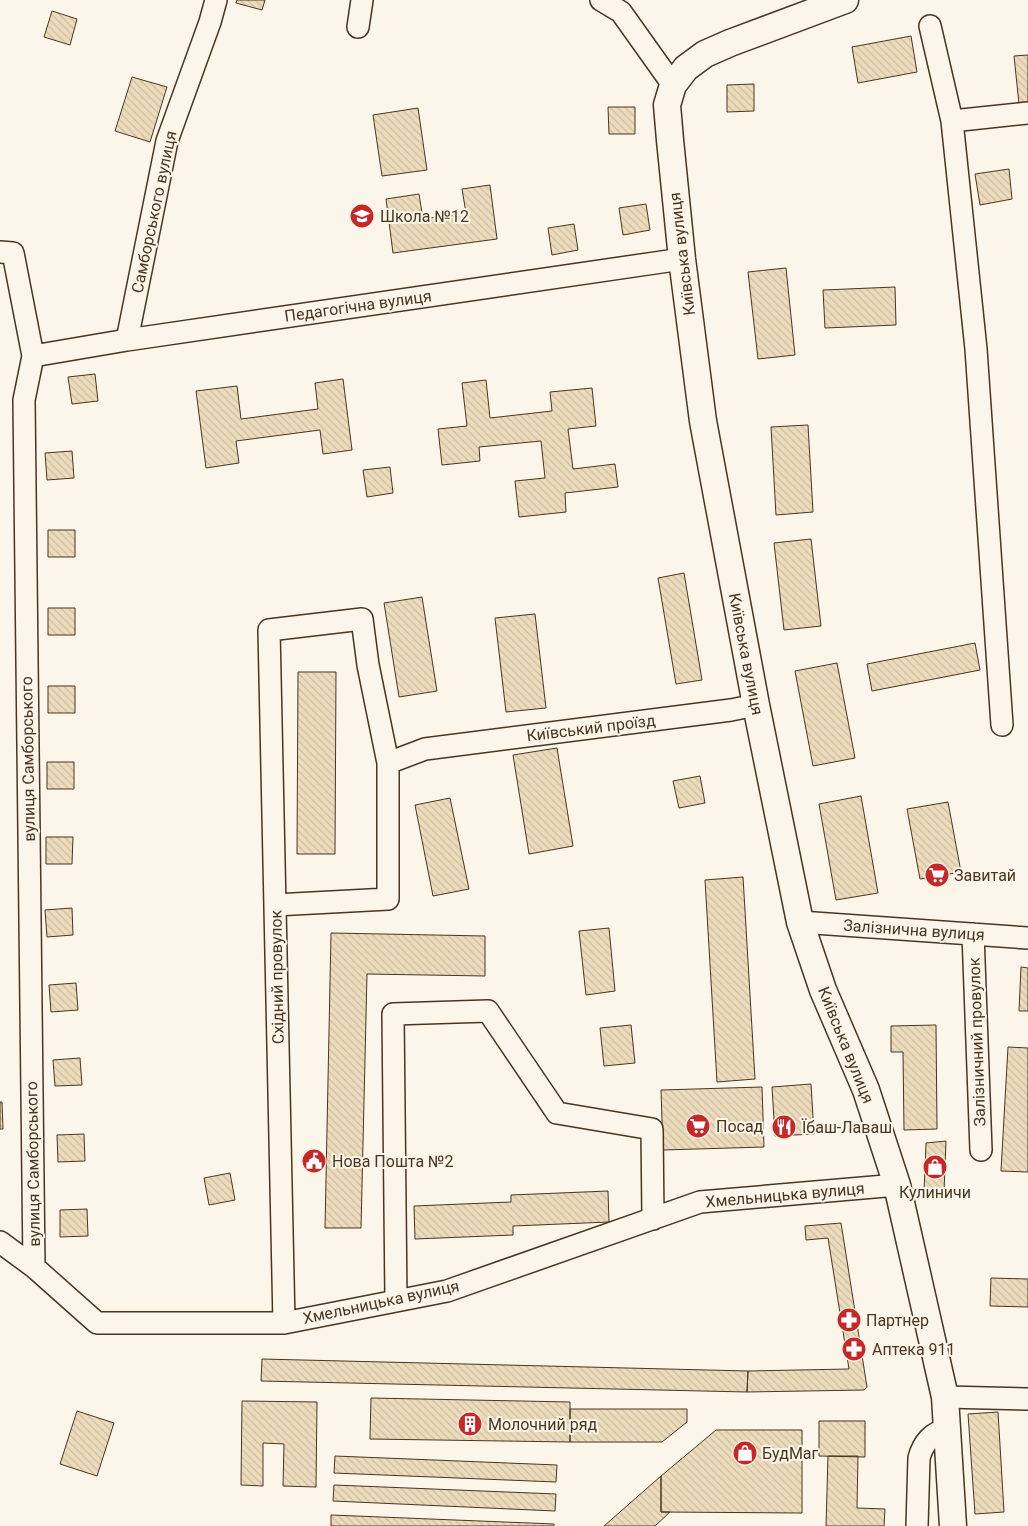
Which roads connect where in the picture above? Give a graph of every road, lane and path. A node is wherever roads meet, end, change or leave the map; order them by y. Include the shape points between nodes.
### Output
1 (216, 0) edge
2 (362, 0) edge
3 (601, 0) edge
4 (845, 0) edge
5 (930, 26) dead end
6 (358, 27) dead end
7 (673, 85) junction
8 (1028, 113) edge
9 (952, 121) junction
10 (7, 252) edge
11 (682, 259) junction
12 (127, 340) junction
13 (33, 356) junction
14 (756, 705) junction
15 (1002, 724) dead end
16 (388, 763) junction
17 (275, 905) junction
18 (800, 922) junction
19 (973, 934) junction
20 (1028, 938) edge
21 (981, 1150) dead end
22 (897, 1185) junction
23 (653, 1219) junction
24 (0, 1242) edge
25 (34, 1267) junction
26 (396, 1301) junction
27 (284, 1323) junction
28 (945, 1397) junction
29 (1028, 1399) edge
30 (948, 1430) junction
31 (917, 1526) edge
32 (954, 1526) edge

1 - 12 street, Самборського вулиця via 167,141
2 - 6 street
3 - 7 street via 621,12
4 - 7 main road, Київська вулиця via 705,54 686,68
5 - 9 street
7 - 11 main road, Київська вулиця via 667,105
8 - 9 street
9 - 15 street via 976,349
10 - 13 street, вулиця Самборського
11 - 12 street, Педагогічна вулиця
11 - 14 main road, Київська вулиця via 703,421
12 - 13 street, Педагогічна вулиця
13 - 25 street, вулиця Самборського via 24,400
14 - 16 street, Київський проїзд via 425,750
14 - 18 main road, Київська вулиця
16 - 17 street via 388,899
16 - 17 street, Східний провулок via 362,619 269,630
17 - 27 street, Східний провулок
18 - 19 street, Залізнична вулиця
18 - 22 main road, Київська вулиця via 823,990 866,1090
19 - 20 street, Залізнична вулиця
19 - 21 street, Залізничний провулок
22 - 23 street, Хмельницька вулиця via 700,1202
22 - 28 main road, Київська вулиця
23 - 26 street, Хмельницька вулиця via 446,1291
23 - 26 street via 652,1130 557,1113 488,1011 393,1014
24 - 25 street, Хмельницька вулиця
25 - 27 street, Хмельницька вулиця via 97,1323
26 - 27 street, Хмельницька вулиця
28 - 29 street
28 - 30 main road, Київська вулиця
30 - 31 street via 940,1431 922,1447
30 - 32 main road, Київська вулиця

